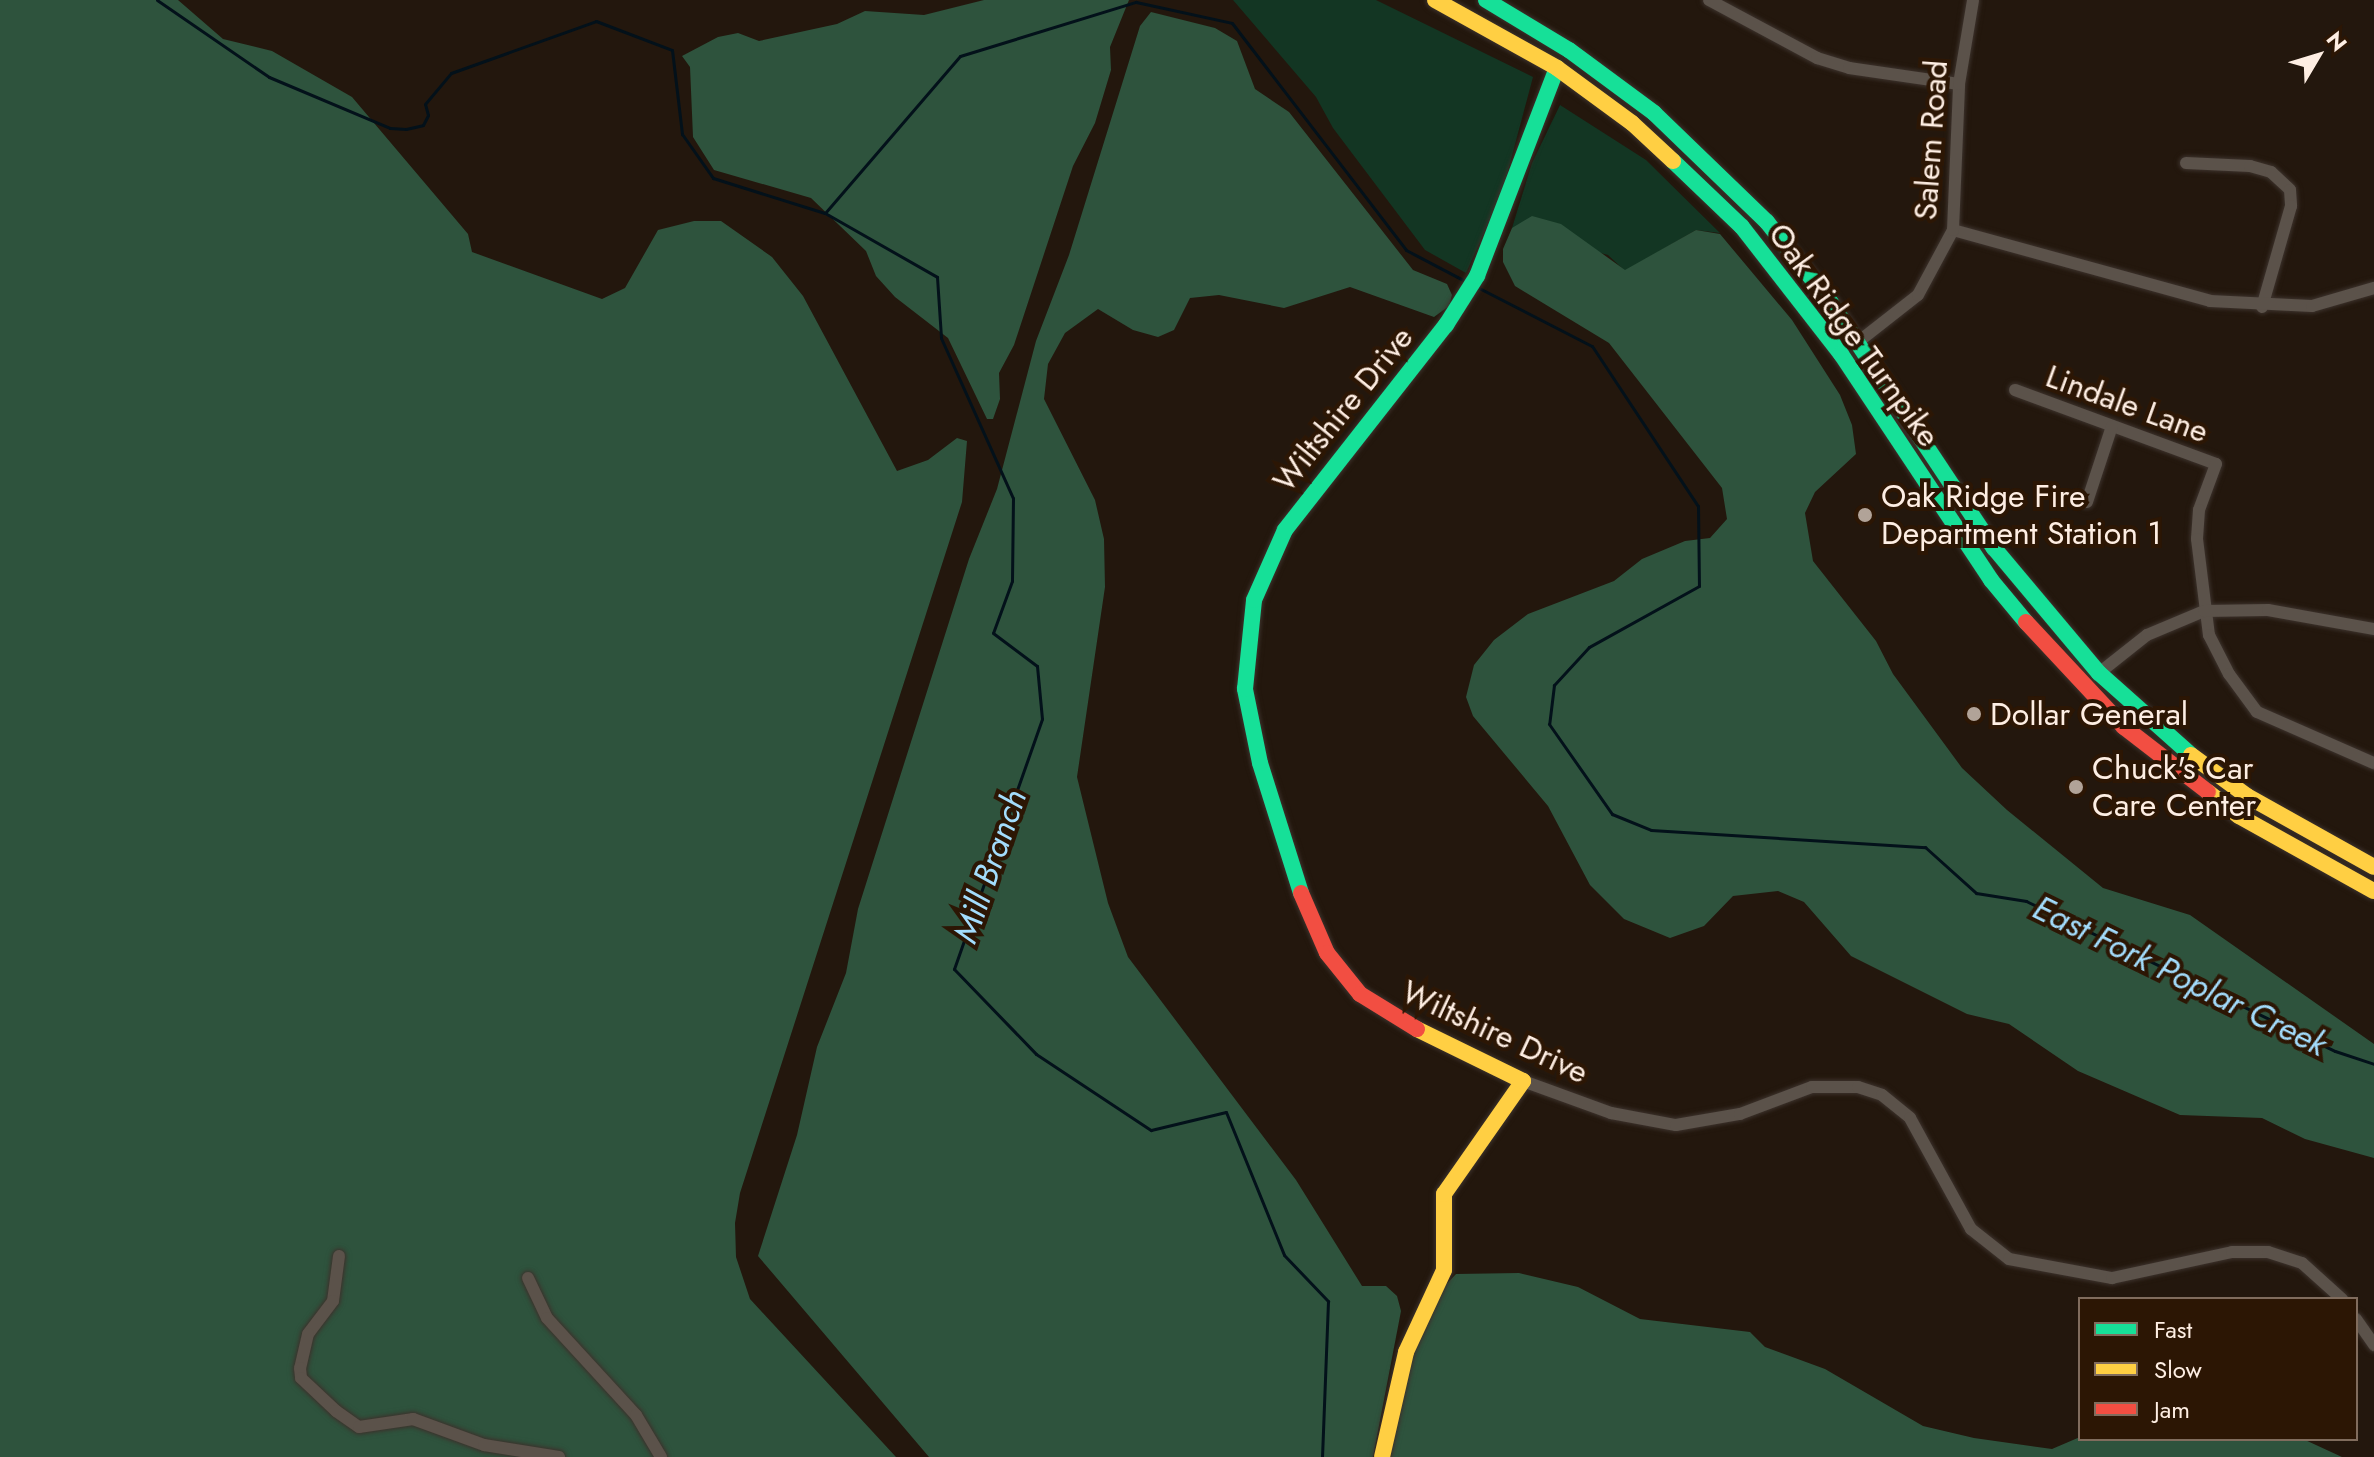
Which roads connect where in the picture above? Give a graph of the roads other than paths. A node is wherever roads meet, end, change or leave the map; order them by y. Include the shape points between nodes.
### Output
1 (1435, 0) edge
2 (1486, 0) edge
3 (1709, 0) edge
4 (1973, 0) edge
5 (1569, 50) junction
6 (1557, 68) junction
7 (1959, 84) junction
8 (2186, 163) dead end
9 (1953, 230) junction
10 (2374, 288) edge
11 (2262, 307) junction
12 (1858, 342) junction
13 (1841, 354) junction
14 (2015, 390) dead end
15 (2112, 426) junction
16 (1933, 455) junction
17 (1915, 467) junction
18 (2087, 502) dead end
19 (2204, 611) junction
20 (2374, 629) edge
21 (2099, 673) junction
22 (2083, 688) junction
23 (2374, 763) edge
24 (2374, 867) edge
25 (2374, 891) edge
26 (1523, 1081) junction
27 (339, 1256) dead end
28 (528, 1278) dead end
29 (2340, 1297) edge
30 (2358, 1322) edge
31 (2374, 1345) edge
32 (559, 1457) edge
33 (661, 1457) edge
34 (1382, 1457) edge

1 - 6 main road, Oak Ridge Turnpike
2 - 5 main road, Oak Ridge Turnpike
3 - 7 street via 1817,58 1848,68
4 - 7 street, Salem Road
5 - 6 main road, Wiltshire Drive
5 - 12 main road, Oak Ridge Turnpike via 1654,113 1726,178 1796,256
6 - 13 main road, Oak Ridge Turnpike via 1632,123 1693,178 1768,256
6 - 26 main road, Wiltshire Drive via 1477,276 1294,515 1273,550 1249,618 1245,689 1292,873 1335,965 1360,994 1389,1015
7 - 9 street, Salem Road
8 - 11 street via 2250,166 2271,172 2290,190 2291,206
9 - 11 street via 2178,294
9 - 12 street, Salem Road via 1918,295
10 - 11 street via 2312,306
12 - 13 main road
12 - 16 main road, Oak Ridge Turnpike
13 - 17 main road, Oak Ridge Turnpike
14 - 15 street, Lindale Lane
15 - 18 street
15 - 19 street, Lindale Lane via 2216,464 2197,525
16 - 17 main road
16 - 21 main road, Oak Ridge Turnpike via 2018,580
17 - 22 main road, Oak Ridge Turnpike via 1991,580
19 - 20 street via 2268,610
19 - 21 street via 2147,635
19 - 23 street via 2222,661 2240,695 2257,712
21 - 22 main road
21 - 24 main road, Oak Ridge Turnpike via 2159,729 2236,788
22 - 25 main road, Oak Ridge Turnpike via 2196,786 2288,847
26 - 29 street, Wiltshire Drive via 1611,1113 1676,1125 1740,1114 1812,1087 1858,1087 1882,1095 1910,1118 1971,1229 2009,1259 2112,1278 2232,1252 2268,1252 2302,1263
26 - 34 main road via 1444,1194 1444,1270 1406,1352
27 - 32 street via 333,1301 308,1334 300,1368 301,1378 336,1411 359,1427 413,1419 484,1445
28 - 33 street via 547,1318 636,1415
30 - 31 street

